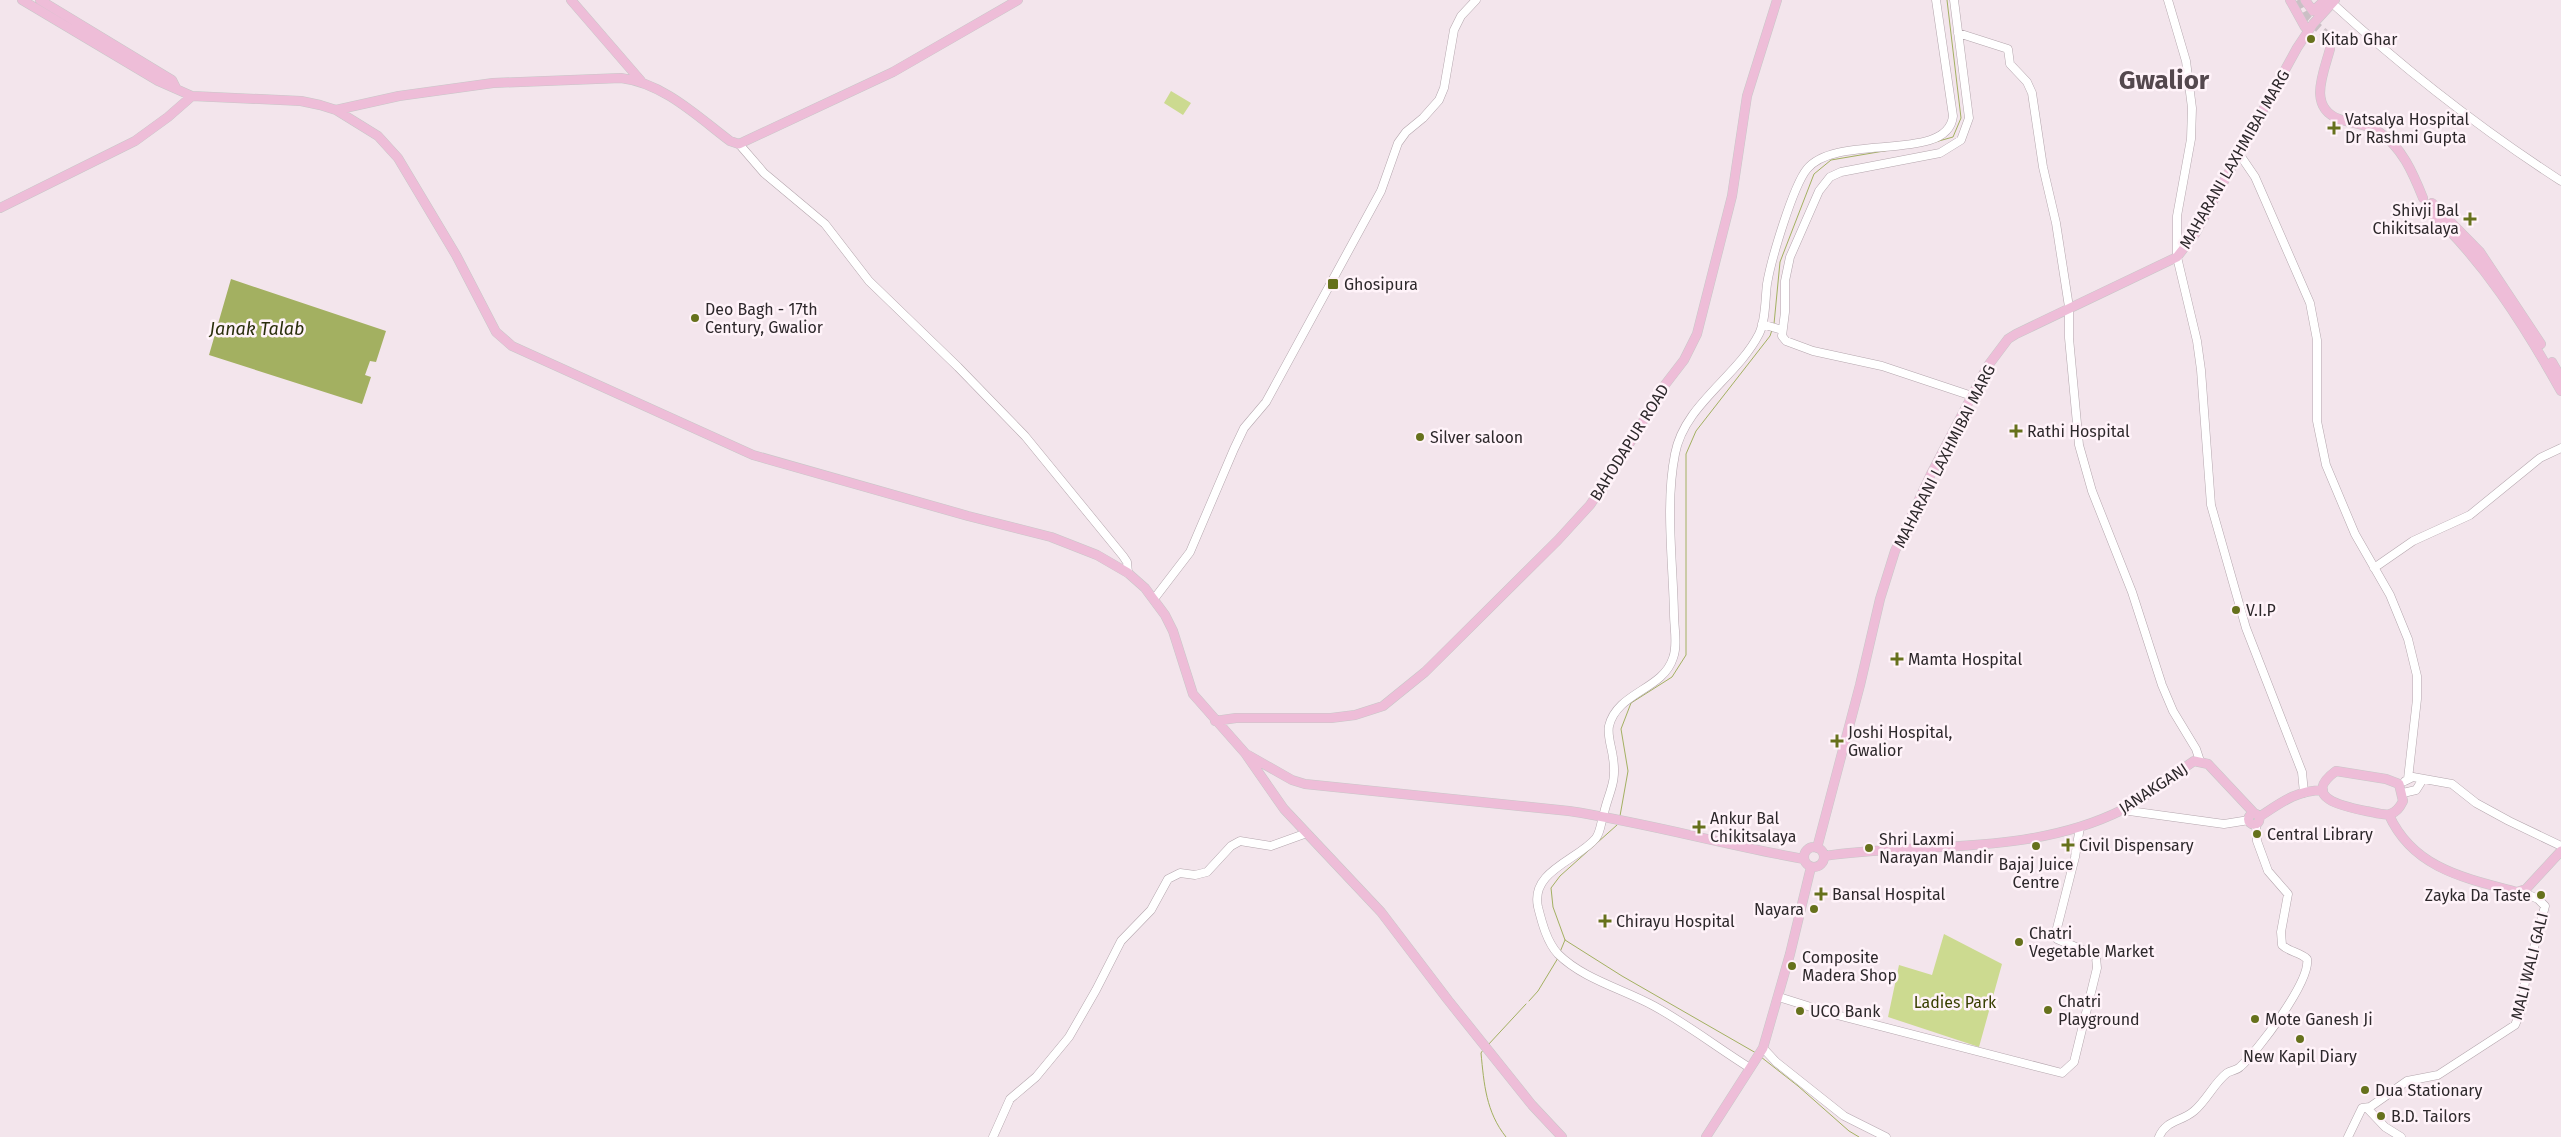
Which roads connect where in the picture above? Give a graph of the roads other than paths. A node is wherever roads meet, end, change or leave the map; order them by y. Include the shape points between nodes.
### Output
1 (22, 0) edge
2 (40, 0) edge
3 (571, 0) edge
4 (1018, 0) edge
5 (1476, 0) edge
6 (1777, 0) edge
7 (1936, 0) edge
8 (1954, 0) edge
9 (2168, 0) edge
10 (2290, 0) edge
11 (2306, 0) edge
12 (2330, 1) edge
13 (2305, 27) junction
14 (1958, 33) junction
15 (2330, 49) tunnel mouth
16 (2290, 50) dead end
17 (641, 81) junction
18 (176, 88) junction
19 (192, 96) junction
20 (336, 110) junction
21 (739, 144) junction
22 (2240, 155) junction
23 (2561, 181) edge
24 (2427, 203) junction
25 (0, 208) edge
26 (2177, 257) junction
27 (2069, 307) junction
28 (1764, 325) junction
29 (1780, 330) junction
30 (2561, 378) edge
31 (2561, 391) edge
32 (1972, 396) junction
33 (2561, 448) edge
34 (2374, 568) junction
35 (1128, 573) junction
36 (1154, 599) junction
37 (1215, 721) junction
38 (1245, 753) junction
39 (2200, 761) junction
40 (2408, 779) junction
41 (2423, 779) junction
42 (2401, 789) junction
43 (2323, 790) junction
44 (2304, 793) junction
45 (2122, 810) junction
46 (2389, 815) junction
47 (1605, 817) junction
48 (2254, 818) junction
49 (2080, 826) junction
50 (1307, 833) junction
51 (2561, 846) edge
52 (1817, 848) junction
53 (2561, 851) edge
54 (1824, 856) junction
55 (1804, 859) junction
56 (1811, 867) junction
57 (2522, 892) junction
58 (1779, 997) junction
59 (1762, 1050) junction
60 (1752, 1066) junction
61 (2367, 1108) junction
62 (993, 1137) edge
63 (1562, 1137) edge
64 (1706, 1137) edge
65 (1886, 1137) edge
66 (2159, 1137) edge
67 (2348, 1137) edge
68 (2401, 1137) edge

1 - 18 main road via 158,81
2 - 18 main road via 172,80
3 - 17 main road
4 - 21 main road via 893,72
5 - 36 street via 1461,16 1454,30 1439,100 1398,143 1381,191 1266,402 1244,428 1192,547
6 - 37 main road, BAHODAPUR ROAD via 1747,96 1732,196 1697,334 1684,360 1664,386 1590,505 1425,672 1383,706 1331,718
7 - 28 street via 1953,116 1950,130 1925,142 1836,152 1808,167 1796,191 1769,273
8 - 14 street
9 - 26 street via 2186,61 2192,110 2192,139 2177,216
10 - 13 main road
11 - 12 main road via 2313,11
12 - 13 main road
12 - 22 main road, MAHARANI LAXHMIBAI MARG via 2297,48
12 - 23 street via 2413,75 2488,132
13 - 16 main road
14 - 27 street via 2008,49 2010,64 2030,88
14 - 29 street via 1970,110 1968,126 1961,140 1940,153 1841,172 1830,177 1811,204 1788,263 1785,317
15 - 24 main road via 2320,91 2324,109 2338,119 2367,126 2386,138 2405,159
17 - 20 main road via 611,77 493,83 399,96
17 - 21 main road via 669,95 730,141
18 - 19 main road
19 - 20 main road via 301,101
19 - 25 main road via 135,141
20 - 35 main road via 378,136 398,158 456,255 496,332 512,346 753,455 977,519 1052,536 1097,555
21 - 35 street via 764,173 820,219 869,280 1025,436 1123,556
22 - 26 main road, MAHARANI LAXHMIBAI MARG via 2188,245
22 - 34 street via 2255,177 2310,303 2317,340 2316,421 2326,466 2355,534
24 - 30 main road via 2443,212 2480,252
24 - 31 main road via 2476,258
26 - 27 main road, MAHARANI LAXHMIBAI MARG
26 - 44 street via 2201,370 2211,504 2246,628 2302,772
27 - 32 main road, MAHARANI LAXHMIBAI MARG via 2008,339 1987,367
27 - 39 street via 2079,445 2092,491 2132,592 2162,685
28 - 29 street
28 - 47 street via 1706,398 1678,440 1674,456 1671,516 1675,654 1669,668 1626,700 1609,727 1615,774
29 - 32 street via 1786,341 1813,351 1882,366
32 - 52 main road, MAHARANI LAXHMIBAI MARG via 1919,498 1893,558
33 - 34 street via 2540,458 2470,515 2413,541
34 - 40 street via 2397,610 2408,639 2416,676 2417,699
35 - 36 main road
36 - 37 main road via 1173,631 1190,690
37 - 38 main road
38 - 47 main road via 1305,784 1521,804
38 - 50 main road via 1284,809
39 - 45 main road, JANAKGANJ via 2194,761
39 - 48 main road, JANAKGANJ via 2208,764
40 - 41 street
40 - 42 street
41 - 42 street via 2416,790
41 - 51 street via 2452,784 2508,822
42 - 43 main road via 2386,779 2336,771 2328,777
42 - 46 main road via 2403,801 2399,810
43 - 44 main road
43 - 46 main road via 2334,804
44 - 48 main road via 2280,801
45 - 48 street via 2224,824
45 - 49 main road, JANAKGANJ
46 - 57 main road via 2397,833 2416,854 2468,880
47 - 55 main road via 1744,849
47 - 60 street via 1597,836 1553,871 1540,888 1538,906 1549,942 1559,955 1581,971 1654,1006
48 - 66 street via 2257,841 2268,870 2288,894 2281,932 2282,945 2304,956 2307,968 2286,1011 2266,1039 2239,1068 2225,1074 2201,1105 2192,1113 2168,1123
49 - 54 main road, JANAKGANJ via 2041,837 1956,847
49 - 58 street via 2055,936 2096,957 2097,968 2074,1062 2062,1073
50 - 62 street via 1271,846 1240,841 1231,846 1207,872 1196,875 1180,873 1168,879 1152,910 1121,941 1064,1042 1036,1077 1010,1099
50 - 63 main road via 1381,912 1532,1105
52 - 54 main road
52 - 55 main road via 1809,849
53 - 57 main road
54 - 56 main road via 1819,866
55 - 56 main road
56 - 58 main road
57 - 61 street, MALI WALI GALI via 2545,906 2515,1025 2438,1075 2407,1081
58 - 59 main road
59 - 60 main road
59 - 65 street via 1844,1116
60 - 64 main road
61 - 67 street, MALI WALI GALI via 2360,1110
61 - 68 street via 2385,1127

